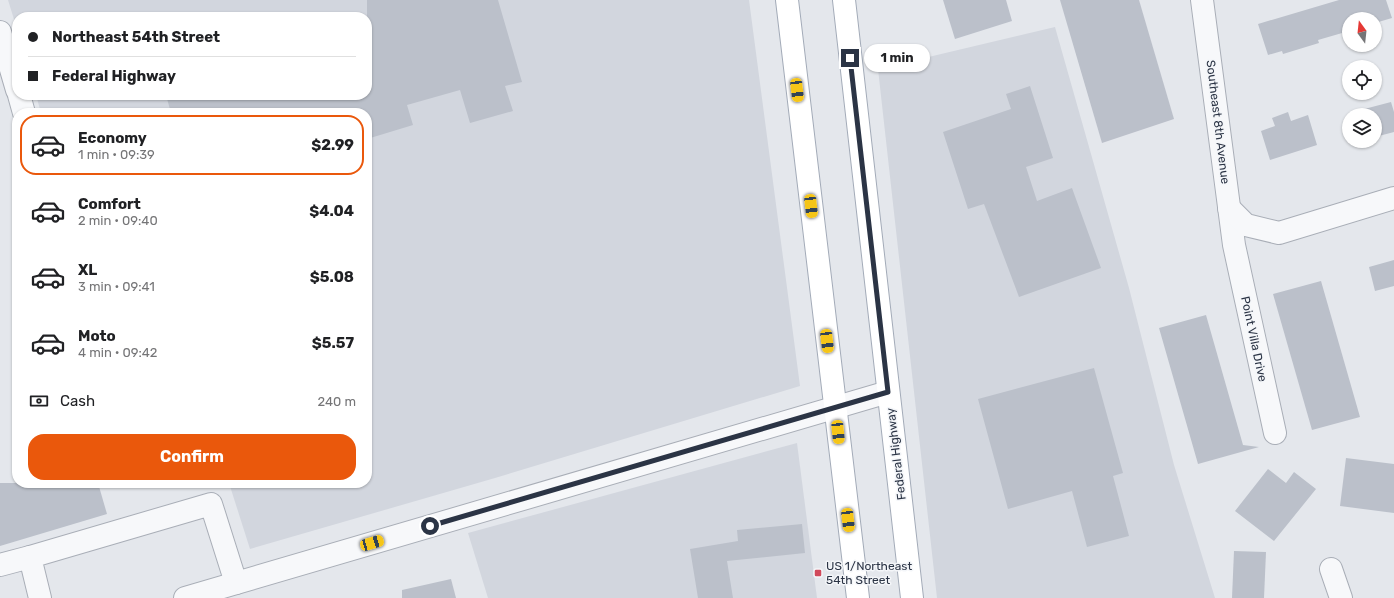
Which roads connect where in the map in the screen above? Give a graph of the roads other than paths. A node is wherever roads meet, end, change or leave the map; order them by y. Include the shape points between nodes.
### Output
1 (787, 0) edge
2 (844, 0) edge
3 (1202, 0) edge
4 (0, 32) edge
5 (12, 73) edge
6 (1394, 198) edge
7 (1229, 208) junction
8 (1234, 245) joint
9 (888, 392) junction
10 (835, 407) junction
11 (1275, 433) dead end
12 (30, 557) junction
13 (0, 565) edge
14 (1331, 568) dead end
15 (236, 583) junction
16 (40, 598) edge
17 (185, 598) edge
18 (858, 598) edge
19 (912, 598) edge
20 (1341, 598) edge

1 - 10 main road
2 - 9 main road, Federal Highway
3 - 7 street, Southeast 8th Avenue
4 - 5 street
6 - 7 street via 1279,232 1246,225
7 - 8 street, Southeast 8th Avenue
8 - 11 street, Point Villa Drive
9 - 10 street
9 - 19 main road, Federal Highway
10 - 15 street
10 - 18 main road
12 - 13 street
12 - 15 street via 211,504
12 - 16 street
14 - 20 street
15 - 17 street

